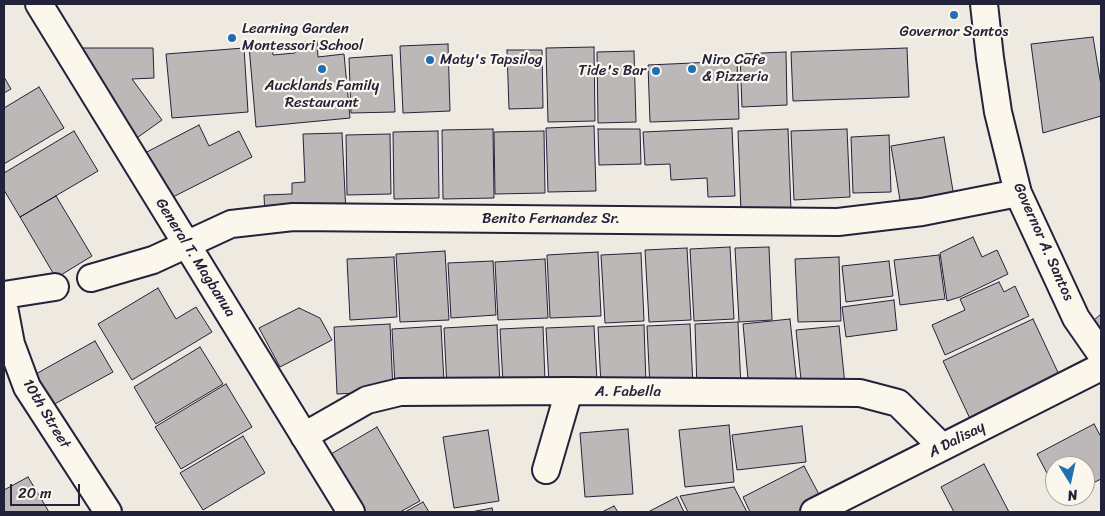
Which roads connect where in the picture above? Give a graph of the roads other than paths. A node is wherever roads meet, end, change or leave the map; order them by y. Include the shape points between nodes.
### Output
1 (39, 4) edge
2 (984, 4) edge
3 (1018, 193) junction
4 (187, 246) junction
5 (91, 278) dead end
6 (55, 287) dead end
7 (4, 295) edge
8 (4, 307) edge
9 (1101, 354) edge
10 (1101, 367) edge
11 (569, 391) junction
12 (304, 436) junction
13 (942, 448) junction
14 (546, 470) dead end
15 (107, 512) edge
16 (351, 512) edge
17 (814, 512) edge

1 - 4 street, General T. Magbanua
2 - 3 street, Governor A. Santos via 998,112
3 - 4 street, Benito Fernandez Sr. via 922,212 838,222 292,217 231,224
3 - 9 street, Governor A. Santos via 1076,318
4 - 5 street, Benito Fernandez Sr. via 153,260
4 - 12 street, General T. Magbanua
6 - 7 street
8 - 15 street, 10th Street via 11,344 27,386
10 - 13 street, A Dalisay
11 - 12 street, A. Fabella via 400,392 366,400
11 - 13 street, A. Fabella via 860,393 898,403
11 - 14 street
12 - 16 street, General T. Magbanua
13 - 17 street, A Dalisay

